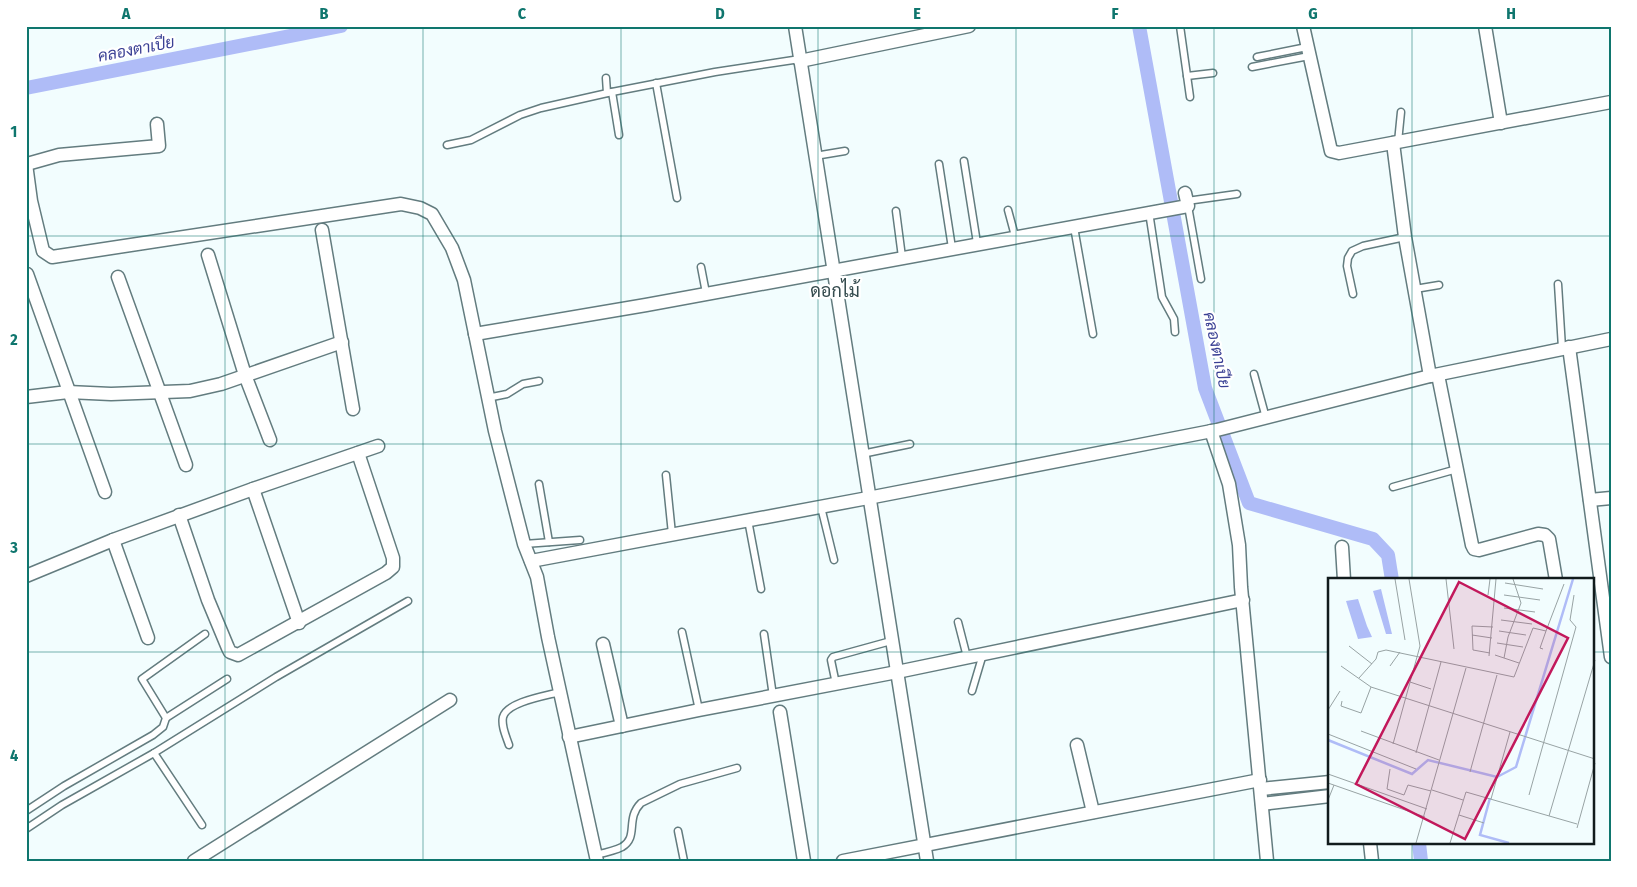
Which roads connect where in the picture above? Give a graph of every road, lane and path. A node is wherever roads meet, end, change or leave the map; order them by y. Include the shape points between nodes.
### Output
1 (794, 26) edge
2 (969, 26) edge
3 (1180, 26) edge
4 (1303, 26) edge
5 (1485, 26) edge
6 (1308, 52) junction
7 (1257, 57) dead end
8 (800, 60) junction
9 (1252, 67) dead end
10 (1213, 73) dead end
11 (1187, 76) junction
12 (606, 78) dead end
13 (656, 83) junction
14 (609, 93) junction
15 (1190, 97) dead end
16 (1611, 102) edge
17 (1400, 112) dead end
18 (1501, 123) junction
19 (157, 124) dead end
20 (619, 135) dead end
21 (1395, 142) junction
22 (447, 145) dead end
23 (845, 151) dead end
24 (815, 156) junction
25 (964, 161) dead end
26 (26, 164) edge
27 (938, 164) dead end
28 (1237, 194) dead end
29 (677, 198) dead end
30 (1185, 202) junction
31 (1008, 210) dead end
32 (896, 211) dead end
33 (1149, 212) junction
34 (1074, 226) junction
35 (322, 230) dead end
36 (1015, 236) junction
37 (1405, 237) junction
38 (978, 243) junction
39 (952, 248) junction
40 (208, 255) dead end
41 (902, 256) junction
42 (701, 268) dead end
43 (832, 270) junction
44 (27, 274) edge
45 (118, 277) dead end
46 (1201, 279) dead end
47 (1439, 284) dead end
48 (1558, 284) dead end
49 (1415, 289) junction
50 (706, 293) junction
51 (1353, 294) dead end
52 (1175, 332) dead end
53 (475, 334) junction
54 (1093, 334) dead end
55 (1611, 339) edge
56 (342, 342) junction
57 (1565, 348) junction
58 (1254, 374) dead end
59 (245, 375) junction
60 (1434, 376) junction
61 (539, 382) dead end
62 (68, 392) junction
63 (160, 392) junction
64 (26, 397) edge
65 (487, 398) junction
66 (353, 410) dead end
67 (1264, 419) junction
68 (1214, 430) junction
69 (270, 440) dead end
70 (910, 444) dead end
71 (378, 446) dead end
72 (358, 453) junction
73 (861, 454) junction
74 (186, 465) dead end
75 (1457, 469) junction
76 (666, 474) dead end
77 (539, 484) dead end
78 (1393, 486) dead end
79 (253, 489) junction
80 (105, 492) dead end
81 (868, 498) junction
82 (1611, 498) edge
83 (1590, 500) junction
84 (821, 507) junction
85 (179, 515) junction
86 (748, 520) junction
87 (672, 534) junction
88 (113, 540) junction
89 (580, 540) dead end
90 (549, 542) junction
91 (524, 544) junction
92 (1342, 546) dead end
93 (834, 560) dead end
94 (530, 561) junction
95 (26, 576) edge
96 (1344, 578) edge
97 (1556, 578) edge
98 (761, 589) dead end
99 (1243, 600) junction
100 (408, 601) dead end
101 (299, 622) junction
102 (958, 622) dead end
103 (682, 632) dead end
104 (205, 634) dead end
105 (764, 634) dead end
106 (148, 638) dead end
107 (891, 641) junction
108 (603, 644) dead end
109 (983, 654) junction
110 (967, 657) junction
111 (1611, 657) edge
112 (897, 672) junction
113 (228, 678) dead end
114 (836, 684) junction
115 (972, 691) dead end
116 (560, 692) junction
117 (773, 696) junction
118 (450, 700) dead end
119 (699, 710) junction
120 (780, 712) dead end
121 (166, 718) junction
122 (622, 726) junction
123 (570, 737) junction
124 (509, 745) dead end
125 (1077, 745) dead end
126 (154, 753) junction
127 (737, 768) dead end
128 (1328, 782) edge
129 (1260, 784) junction
130 (1328, 796) edge
131 (1262, 804) junction
132 (26, 811) edge
133 (1093, 812) junction
134 (202, 825) dead end
135 (26, 829) edge
136 (678, 831) dead end
137 (1370, 844) edge
138 (924, 846) junction
139 (596, 858) edge
140 (194, 861) edge
141 (684, 861) edge
142 (804, 861) edge
143 (844, 861) edge
144 (926, 861) edge
145 (1267, 861) edge
146 (1372, 861) edge

1 - 8 street
2 - 8 street
3 - 11 lane
4 - 6 street
5 - 18 street
6 - 7 lane
6 - 9 lane
6 - 21 street via 1331,151 1339,153
8 - 13 lane
8 - 24 street
10 - 11 lane
11 - 15 lane
12 - 14 lane
13 - 14 lane
13 - 29 lane
14 - 20 lane
14 - 22 lane via 541,108 471,140
16 - 18 street
17 - 21 lane
18 - 21 street
19 - 26 street via 159,146 58,155
21 - 37 street
23 - 24 lane
24 - 43 street
25 - 38 lane
26 - 53 street via 30,201 43,252 52,257 401,204 420,208 432,214 452,248 464,280
27 - 39 lane
28 - 30 lane
30 - 33 street
30 - 46 lane
31 - 36 lane
32 - 41 lane
33 - 34 street
33 - 52 lane via 1162,297 1174,319
34 - 36 street
34 - 54 lane
35 - 56 street
36 - 38 street
37 - 49 street
37 - 51 lane via 1352,251 1347,266
38 - 39 street
39 - 41 street
40 - 59 street
41 - 43 street
42 - 50 lane
43 - 50 street
43 - 73 street
44 - 62 street
45 - 63 street
47 - 49 lane
48 - 57 lane
49 - 60 street
50 - 53 street
53 - 65 street
55 - 57 street
56 - 59 street
56 - 66 street
57 - 60 street
57 - 83 street
58 - 67 lane
59 - 63 street via 190,391
59 - 69 street
60 - 67 street
60 - 75 street
61 - 65 lane via 523,384 507,394
62 - 63 street
62 - 64 street
62 - 80 street
63 - 74 street
65 - 91 street
67 - 68 street
68 - 81 street
68 - 99 street via 1234,513
70 - 73 lane
71 - 72 street
72 - 79 street
72 - 101 street via 394,558 393,567 386,574
73 - 81 street
75 - 78 lane
75 - 97 street via 1474,549 1545,535 1549,539
76 - 87 lane
77 - 90 lane
79 - 85 street
79 - 101 street
81 - 84 street
81 - 107 street
82 - 83 street
83 - 111 street
84 - 86 street
84 - 93 lane
85 - 88 street
85 - 101 street via 230,652 238,655
86 - 87 street
86 - 98 lane
87 - 94 street
88 - 95 street
88 - 106 street
89 - 90 lane
90 - 91 lane
91 - 94 street
92 - 96 street
94 - 116 street via 537,577
99 - 109 street
99 - 129 street
100 - 126 lane via 276,677
102 - 110 lane
103 - 119 lane
104 - 121 lane via 142,679
105 - 117 lane
107 - 112 street
107 - 114 lane via 833,657
108 - 122 street
109 - 110 street
109 - 115 lane
110 - 112 street
112 - 114 street
112 - 138 street
113 - 121 lane
114 - 117 street
116 - 123 street
116 - 124 lane via 507,710 503,724
117 - 119 street
118 - 140 street
119 - 122 street
120 - 142 street
121 - 132 lane via 163,727 153,735
122 - 123 street
123 - 139 street
125 - 133 street
126 - 134 lane
126 - 135 lane
127 - 139 lane via 680,784 641,803 632,816 629,842
128 - 129 street
129 - 131 street
129 - 133 street
130 - 131 street
131 - 145 street
133 - 138 street
136 - 141 lane
137 - 146 street
138 - 143 street
138 - 144 street

